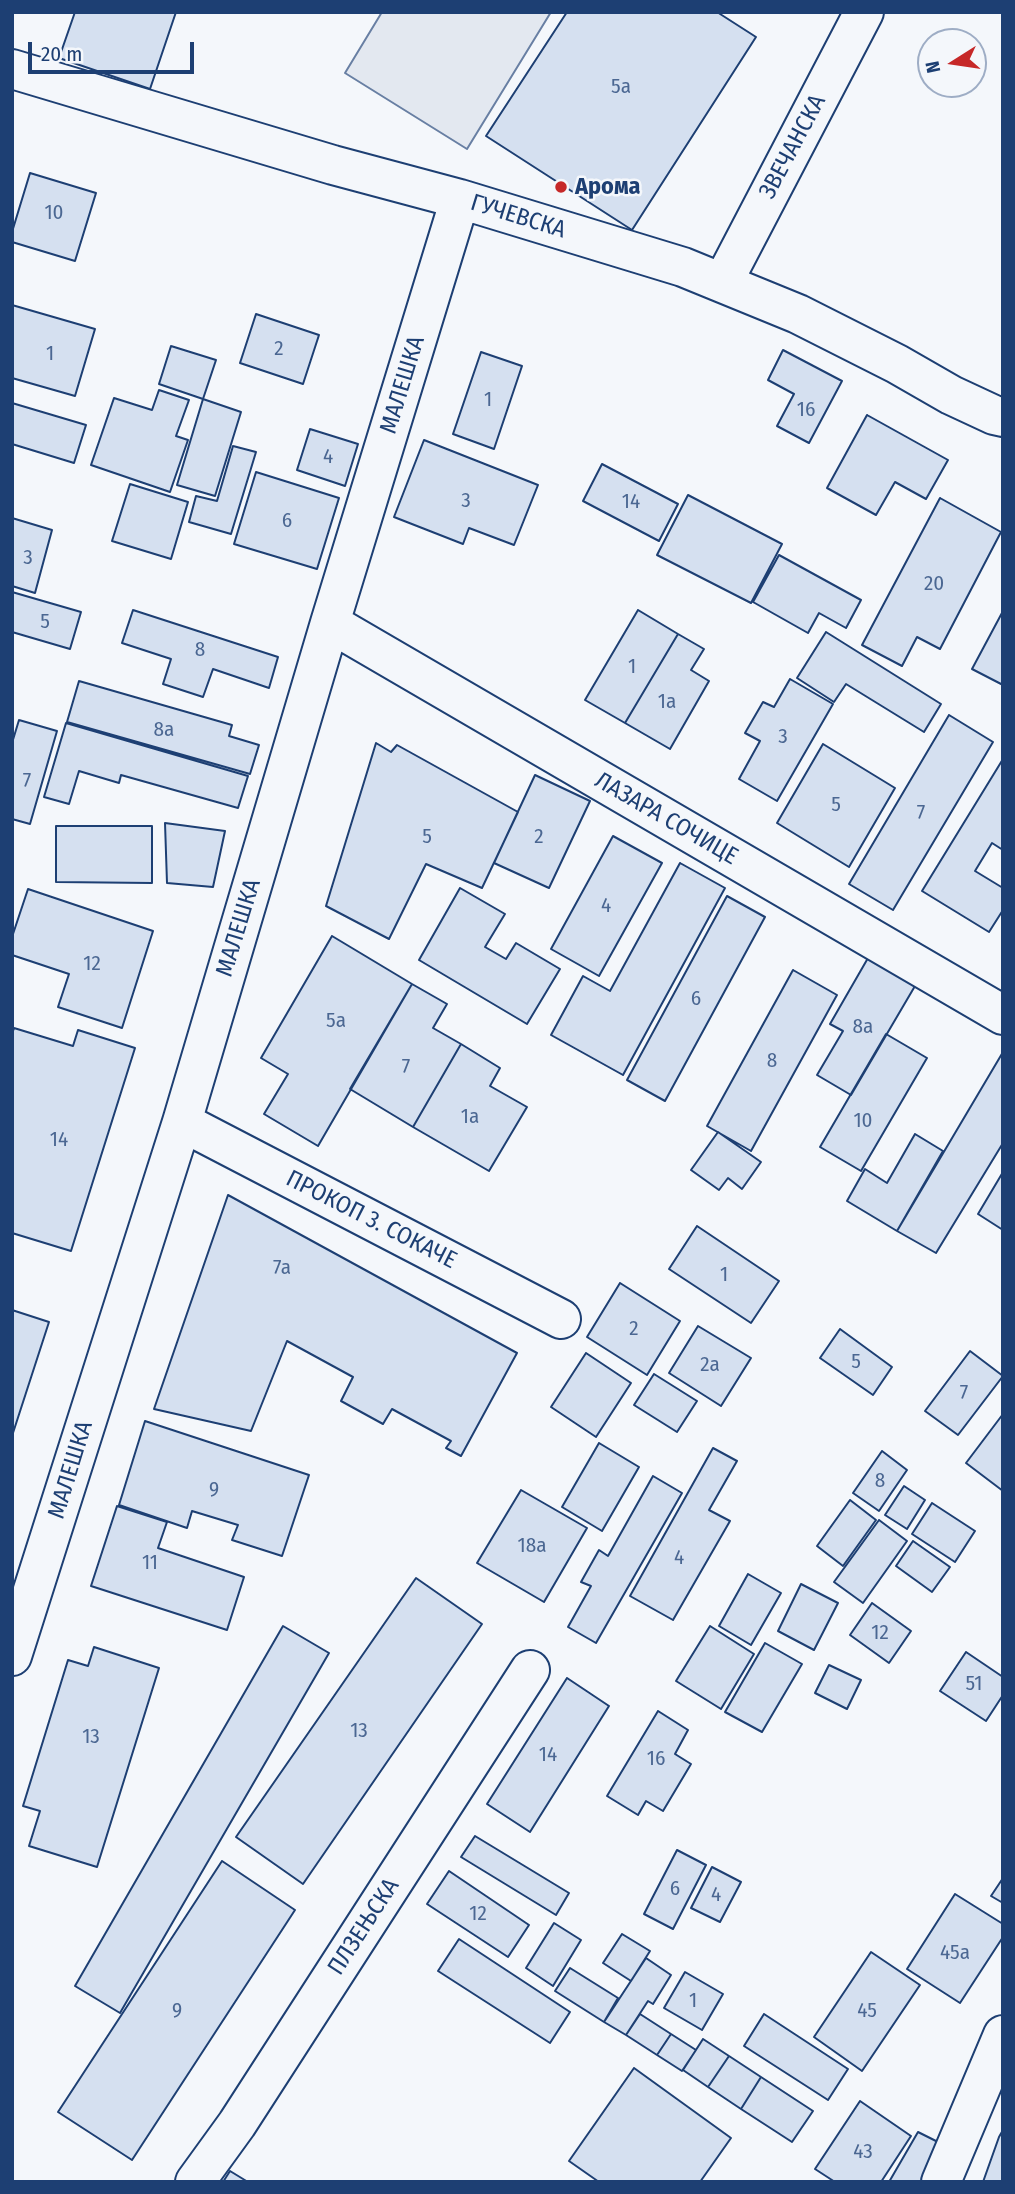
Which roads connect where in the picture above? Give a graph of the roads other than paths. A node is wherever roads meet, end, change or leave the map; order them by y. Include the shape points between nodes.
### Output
1 (864, 12) edge
2 (12, 69) edge
3 (460, 199) junction
4 (723, 282) junction
5 (1003, 417) edge
6 (330, 623) junction
7 (1003, 1015) edge
8 (181, 1122) junction
9 (561, 1319) dead end
10 (12, 1656) edge
11 (530, 1670) dead end
12 (1003, 2035) edge
13 (195, 2182) edge
14 (942, 2182) edge

1 - 4 street, ЗВЕЧАНСКА
2 - 3 street, ГУЧЕВСКА
3 - 4 street, ГУЧЕВСКА
3 - 6 street, МАЛЕШКА
4 - 5 street, ГУЧЕВСКА via 798,314 951,396
6 - 7 street, ЛАЗАРА СОЧИЦЕ
6 - 8 street, МАЛЕШКА
8 - 9 street, ПРОКОП 3. СОКАЧЕ
8 - 10 street, МАЛЕШКА
11 - 13 street, ПЛЗЕЊСКА
12 - 14 street

